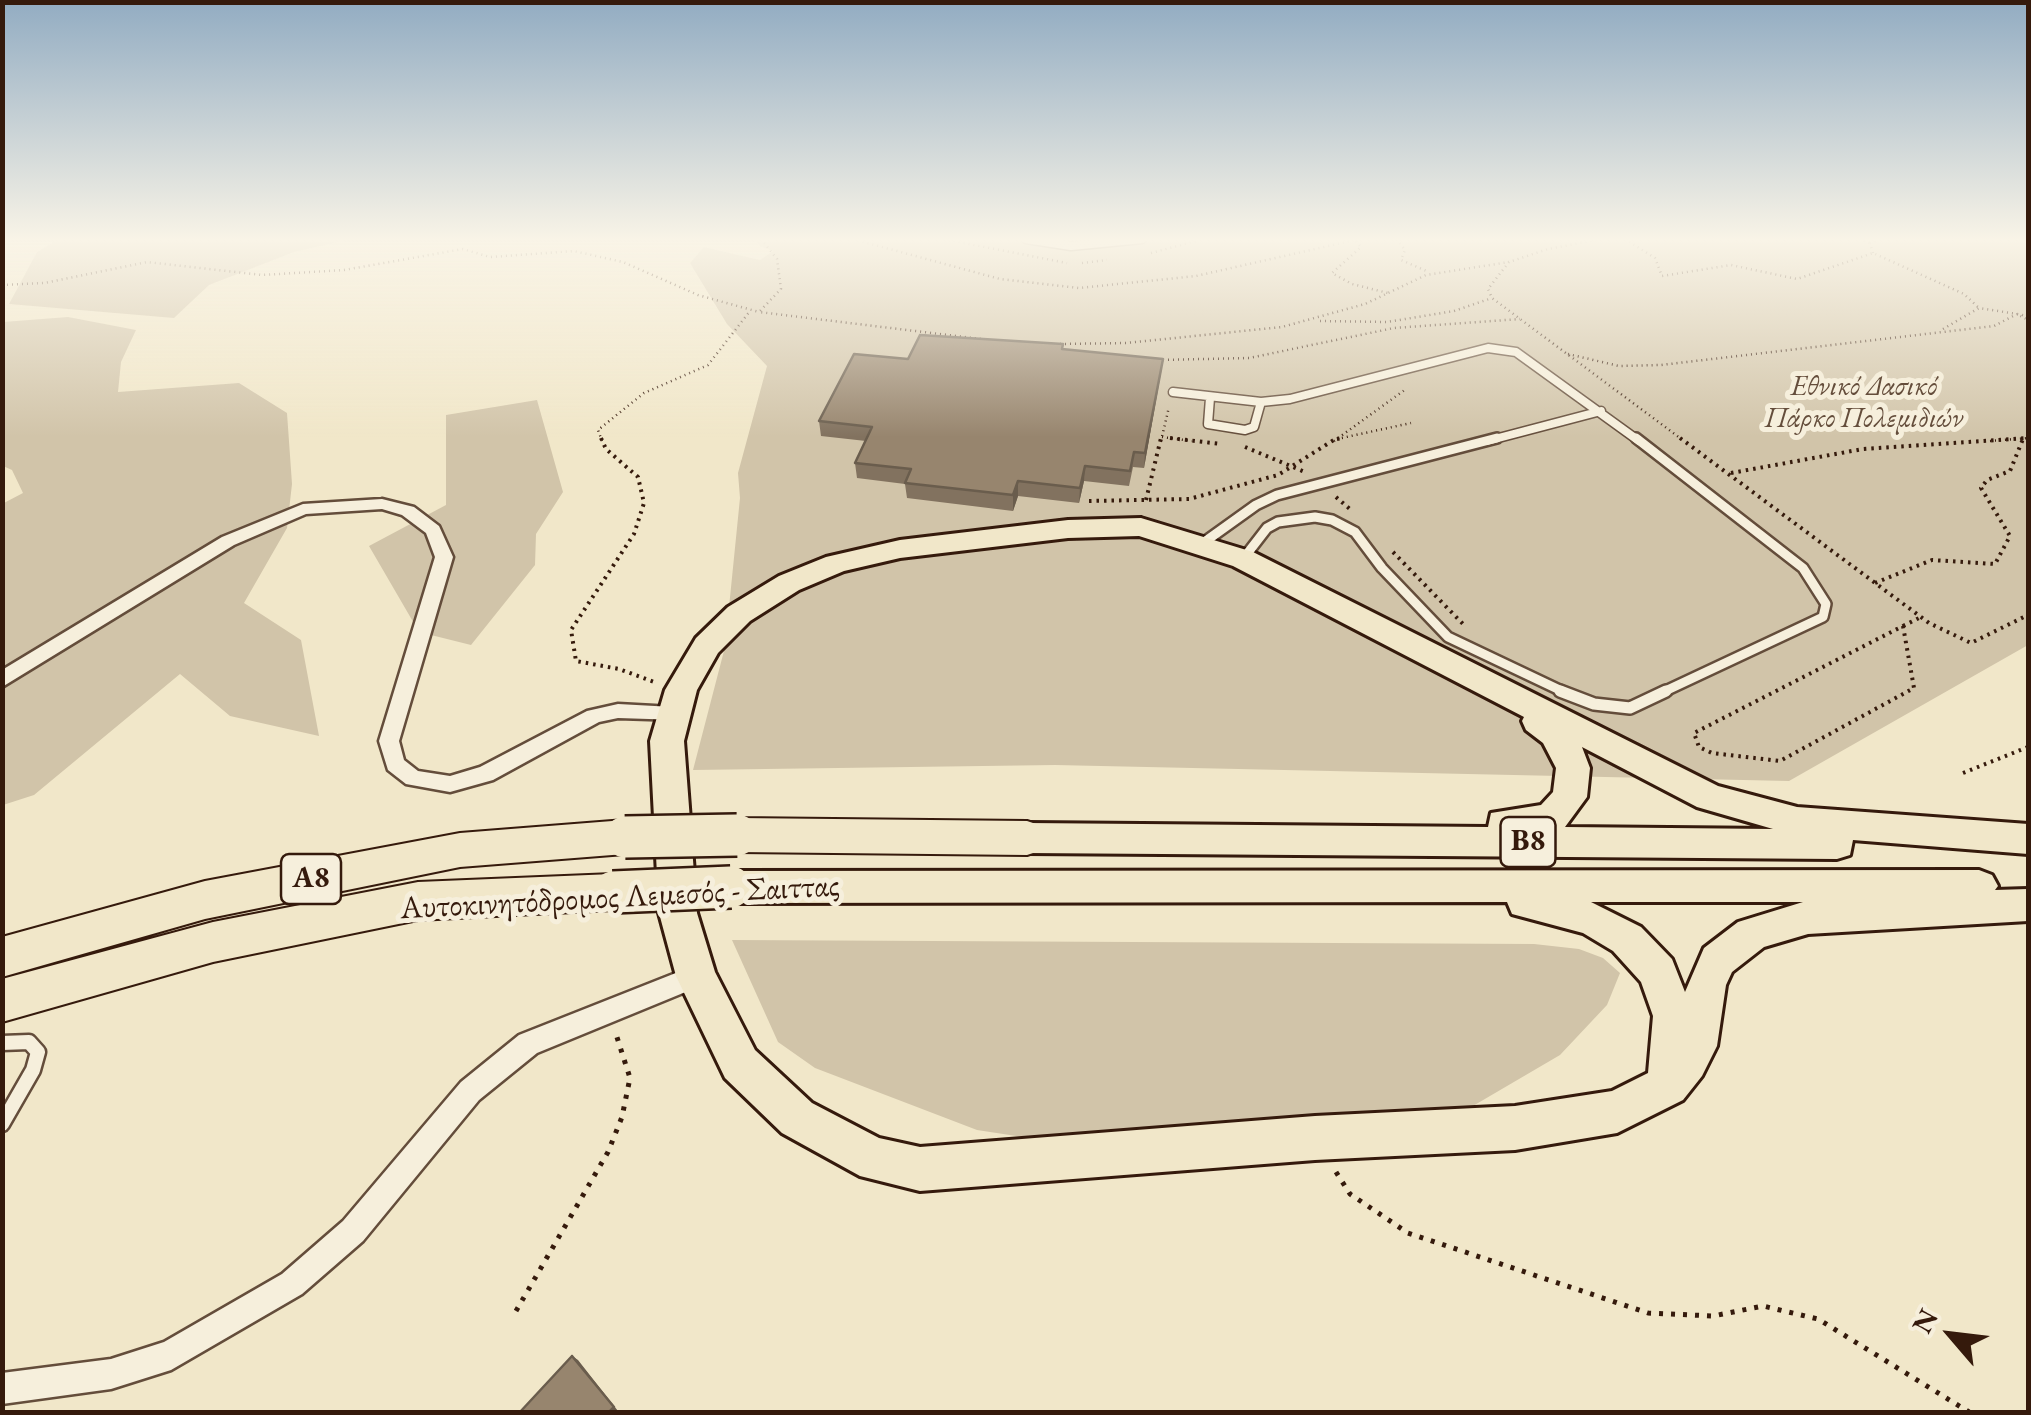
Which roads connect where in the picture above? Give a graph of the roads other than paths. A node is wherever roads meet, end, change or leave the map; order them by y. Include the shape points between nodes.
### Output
1 (1172, 392) road end
2 (1210, 398) junction
3 (1261, 402) junction
4 (1601, 411) junction
5 (1202, 544) junction
6 (1242, 559) junction
7 (2, 680) edge
8 (1503, 694) junction
9 (677, 702) junction
10 (625, 837) joint
11 (1026, 838) junction
12 (2028, 842) edge
13 (2028, 886) edge
14 (731, 887) joint
15 (1134, 889) junction
16 (613, 892) joint
17 (2028, 906) edge
18 (2, 957) edge
19 (696, 976) junction
20 (2, 1000) edge
21 (2, 1043) edge
22 (1668, 1085) junction
23 (2, 1124) edge
24 (2, 1389) edge

1 - 2 lane
2 - 3 lane
2 - 3 lane via 1208,424 1245,430 1254,428
3 - 4 lane via 1502,348 1544,368
4 - 5 lane via 1277,495
4 - 6 lane via 1803,568 1826,604 1823,617 1630,708 1560,691 1448,637 1355,532 1332,520 1278,522
5 - 6 main road
5 - 9 main road via 1141,528 1068,530 900,549 836,564 740,614 708,646
6 - 8 main road
7 - 9 street via 228,541 304,509 382,504 408,511 433,530 444,556 389,740 395,764 413,778 450,784 486,774 594,716
8 - 11 main road via 1567,751 1570,797 1551,819 1195,819
8 - 12 main road via 1672,780 1755,811 1797,821
9 - 19 main road via 667,741 678,913
10 - 11 highway, Αυτοκινητόδρομος Λεμεσός - Σαιττας / B8, bridge
10 - 18 highway, Αυτοκινητόδρομος Λεμεσός - Σαιττας / A8 via 442,853 205,900
11 - 12 main road, B8
13 - 15 main road, B8
14 - 15 main road, Αυτοκινητόδρομος Λεμεσός - Σαιττας / B8
14 - 16 highway, Αυτοκινητόδρομος Λεμεσός - Σαιττας / B8, bridge
15 - 22 main road via 1523,902 1592,919 1627,940 1658,972 1672,1016
16 - 20 highway, Αυτοκινητόδρομος Λεμεσός - Σαιττας / A8 via 418,902 213,942
17 - 22 main road via 1808,917 1752,934 1718,960 1706,985 1696,1046
19 - 22 main road via 740,1064 797,1118 876,1160 920,1169 1532,1125 1617,1112
19 - 24 street via 528,1044 470,1091 354,1231 292,1284 171,1354 111,1374
21 - 23 lane via 30,1042 38,1052

